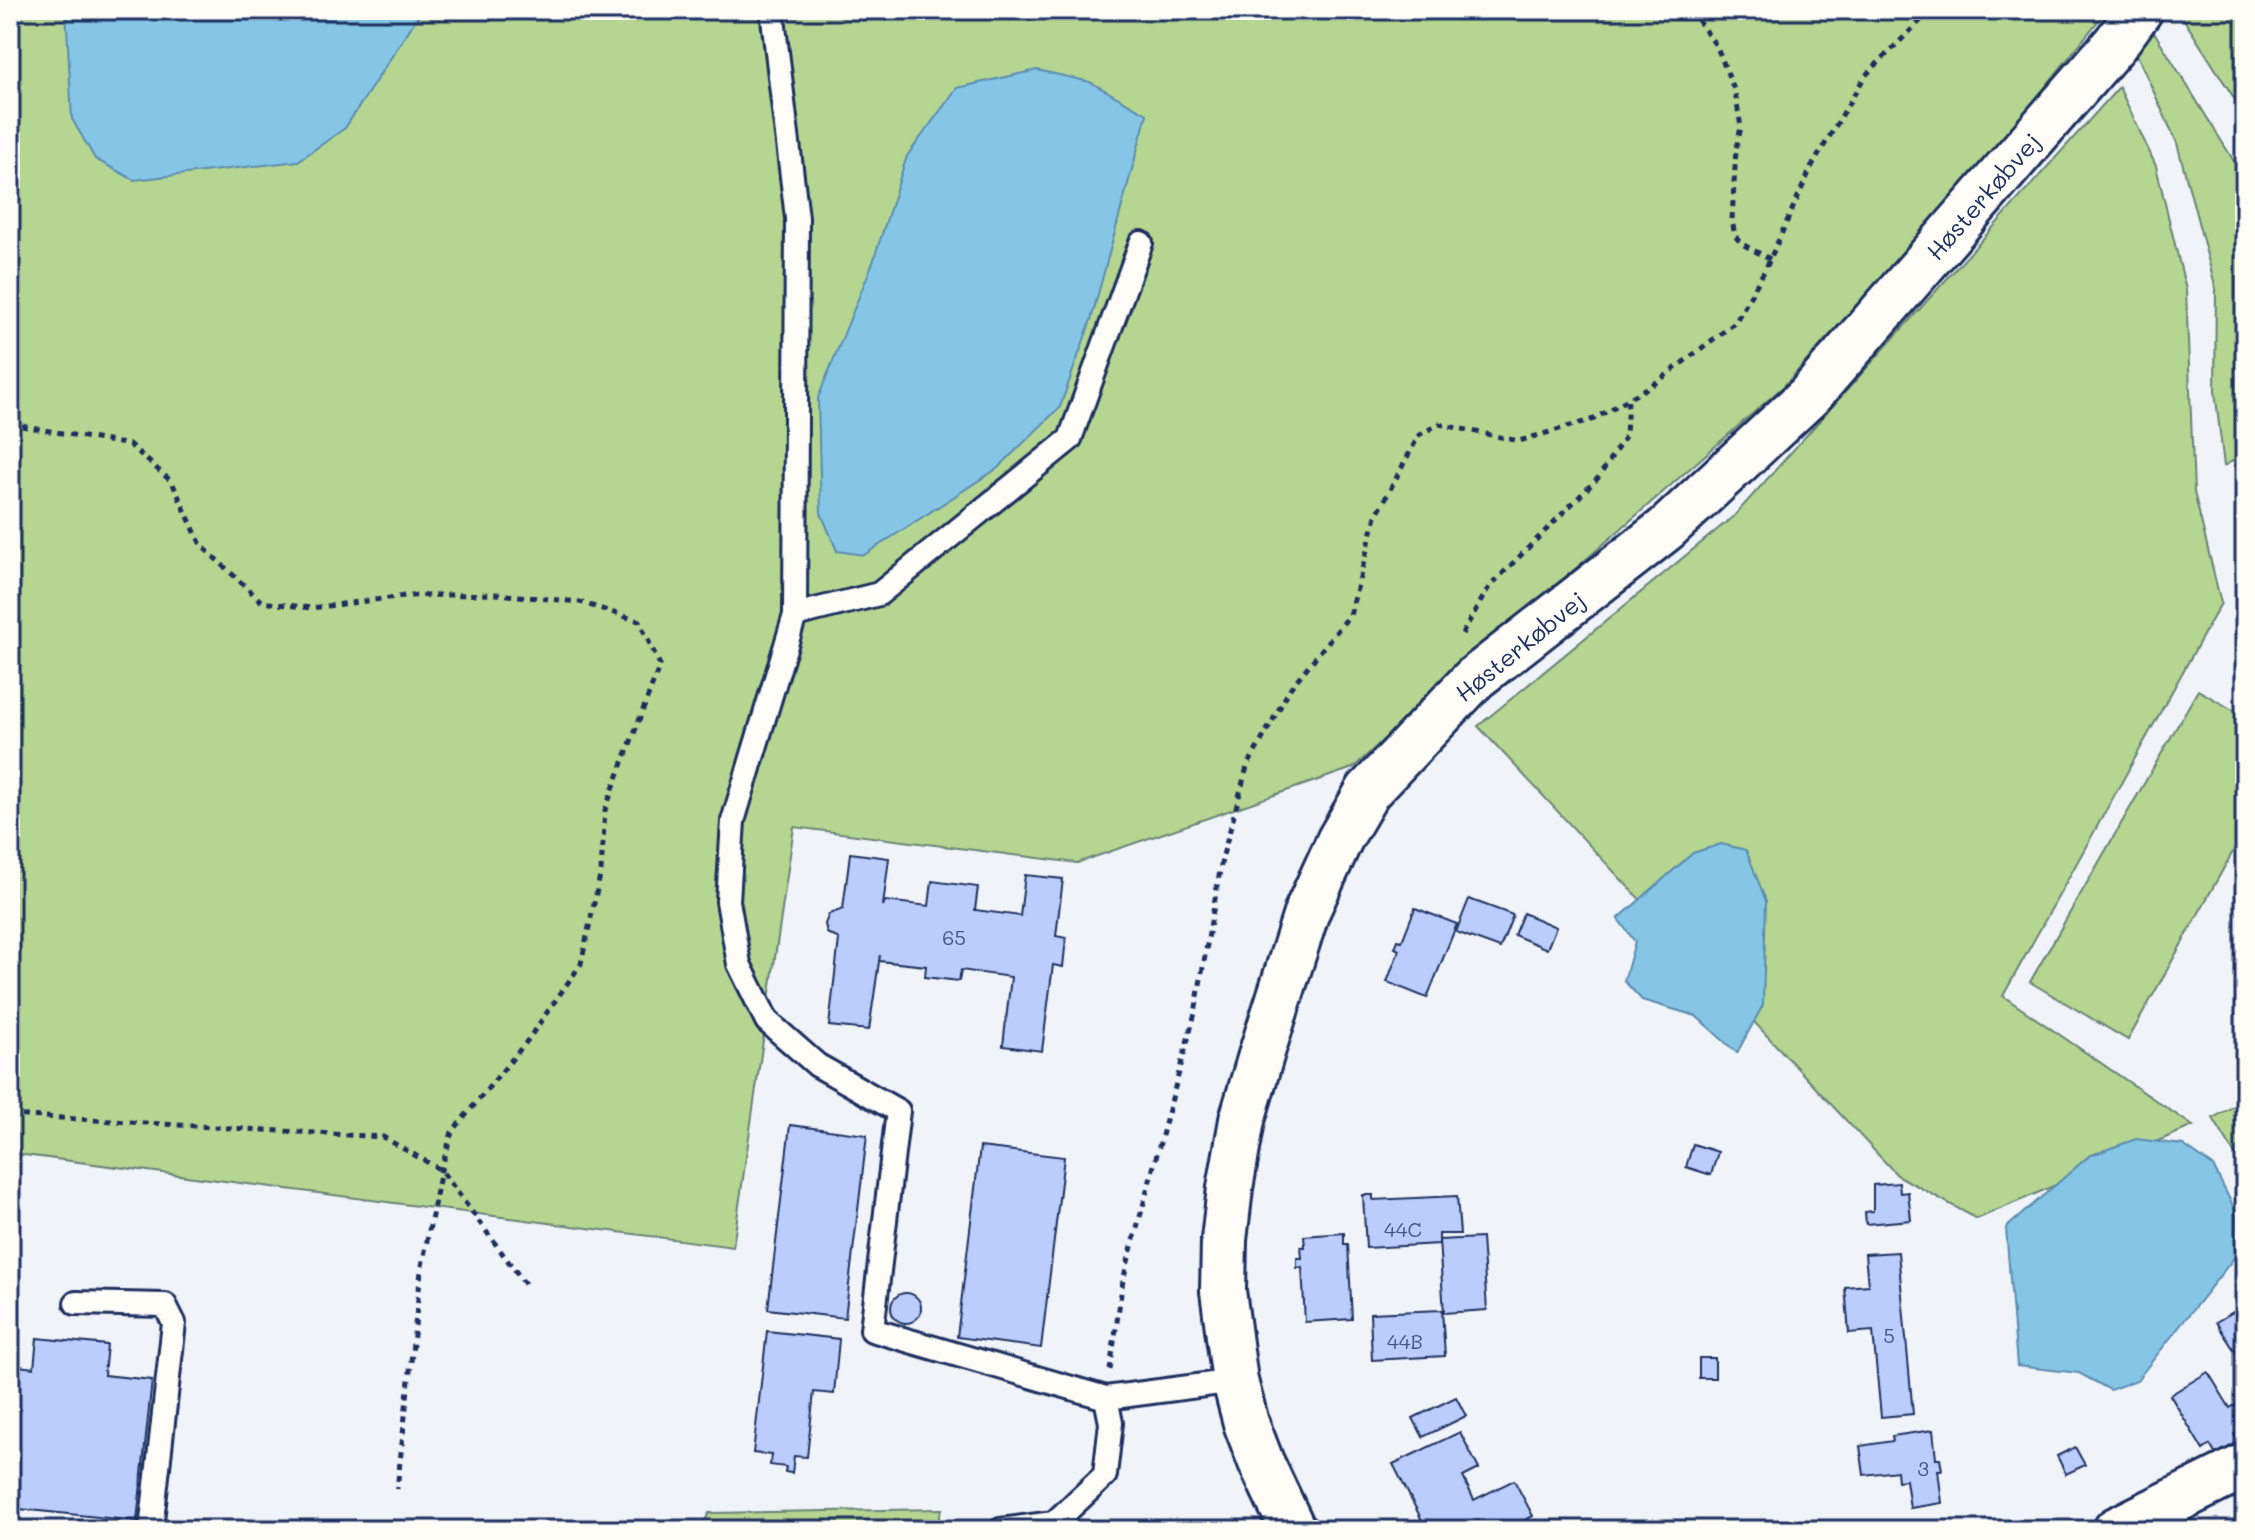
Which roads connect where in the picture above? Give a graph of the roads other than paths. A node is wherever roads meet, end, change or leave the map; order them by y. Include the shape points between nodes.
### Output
1 (772, 10) edge
2 (2140, 10) edge
3 (1141, 243) dead end
4 (795, 615) junction
5 (76, 1303) dead end
6 (1235, 1381) junction
7 (1106, 1398) junction
8 (2245, 1466) edge
9 (151, 1530) edge
10 (1001, 1530) edge
11 (1293, 1530) edge
12 (2116, 1530) edge

1 - 4 lane via 797,218
2 - 6 street, Høsterkøbvej via 1809,396 1666,529 1475,678 1368,791 1307,911 1242,1120 1224,1240 1223,1291
3 - 4 lane via 1070,439 879,594
4 - 7 lane via 733,821 728,901 739,964 767,1021 817,1065 898,1111 872,1330
5 - 9 lane via 165,1305 174,1323
6 - 7 lane
6 - 11 street, Høsterkøbvej via 1261,1462
7 - 10 lane via 1111,1423 1105,1475 1054,1523
8 - 12 street

